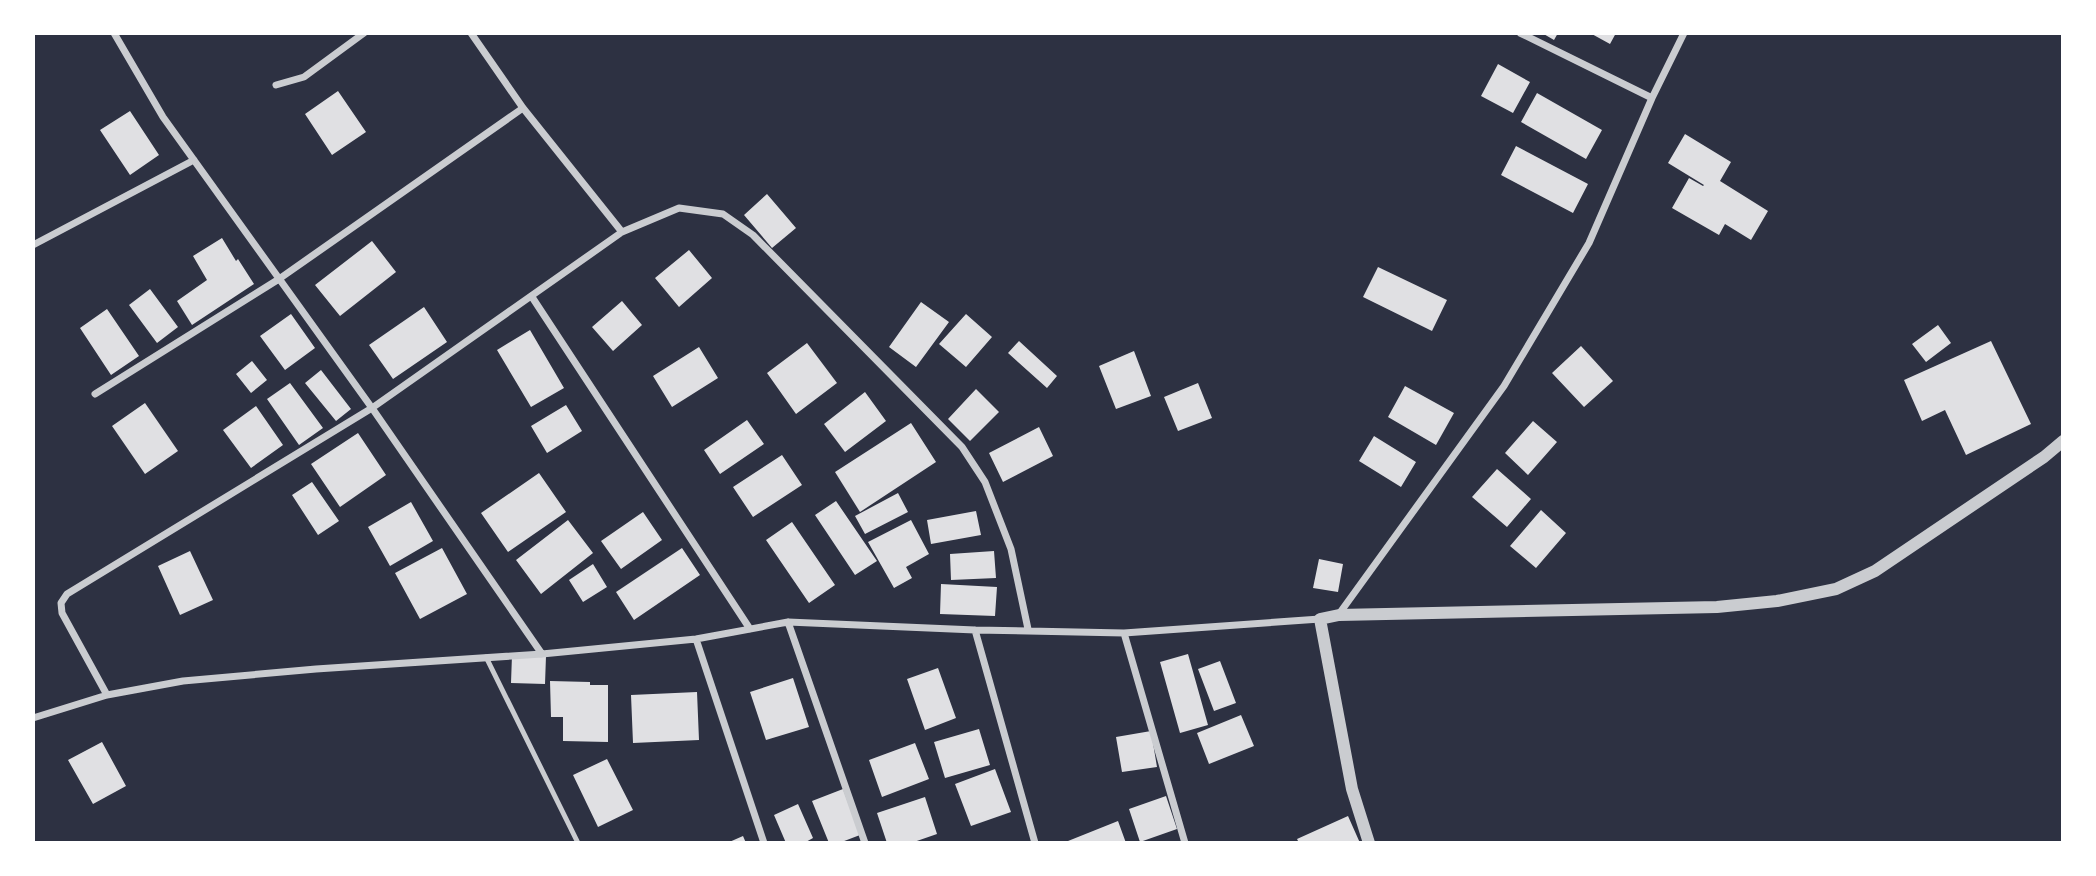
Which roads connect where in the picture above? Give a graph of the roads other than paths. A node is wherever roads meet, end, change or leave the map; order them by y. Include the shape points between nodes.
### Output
1 (114, 33) edge
2 (364, 33) edge
3 (471, 33) edge
4 (1520, 33) edge
5 (1684, 33) edge
6 (276, 85) dead end
7 (1652, 98) junction
8 (523, 108) junction
9 (194, 160) junction
10 (621, 232) junction
11 (33, 245) edge
12 (279, 279) junction
13 (532, 297) junction
14 (95, 394) dead end
15 (372, 408) junction
16 (2063, 441) edge
17 (1339, 615) junction
18 (1320, 619) junction
19 (788, 622) junction
20 (750, 629) junction
21 (1028, 629) junction
22 (975, 630) junction
23 (1124, 633) junction
24 (696, 639) junction
25 (542, 654) junction
26 (486, 656) junction
27 (107, 695) junction
28 (33, 718) edge
29 (578, 843) edge
30 (764, 843) edge
31 (865, 843) edge
32 (1035, 843) edge
33 (1185, 843) edge
34 (1369, 843) edge

1 - 9 street
2 - 6 street via 304,77
3 - 8 street
4 - 7 street
5 - 7 street
7 - 17 street via 1589,243 1504,386
8 - 10 street
8 - 12 street
9 - 11 street
9 - 12 street
10 - 13 street
10 - 21 street via 678,208 723,214 753,235 962,447 985,482 1011,550
12 - 14 street
12 - 15 street
13 - 15 street
13 - 20 street
15 - 25 street
15 - 27 street via 67,594 61,603 62,613
16 - 17 street via 1875,572 1836,589 1717,607
17 - 18 street
18 - 23 street
18 - 34 street via 1352,789
19 - 20 street
19 - 22 street
19 - 31 street
20 - 24 street
21 - 22 street
21 - 23 street
22 - 32 street
23 - 33 street
24 - 25 street
24 - 30 street
25 - 26 street
26 - 27 street via 183,681
26 - 29 lane
27 - 28 street

